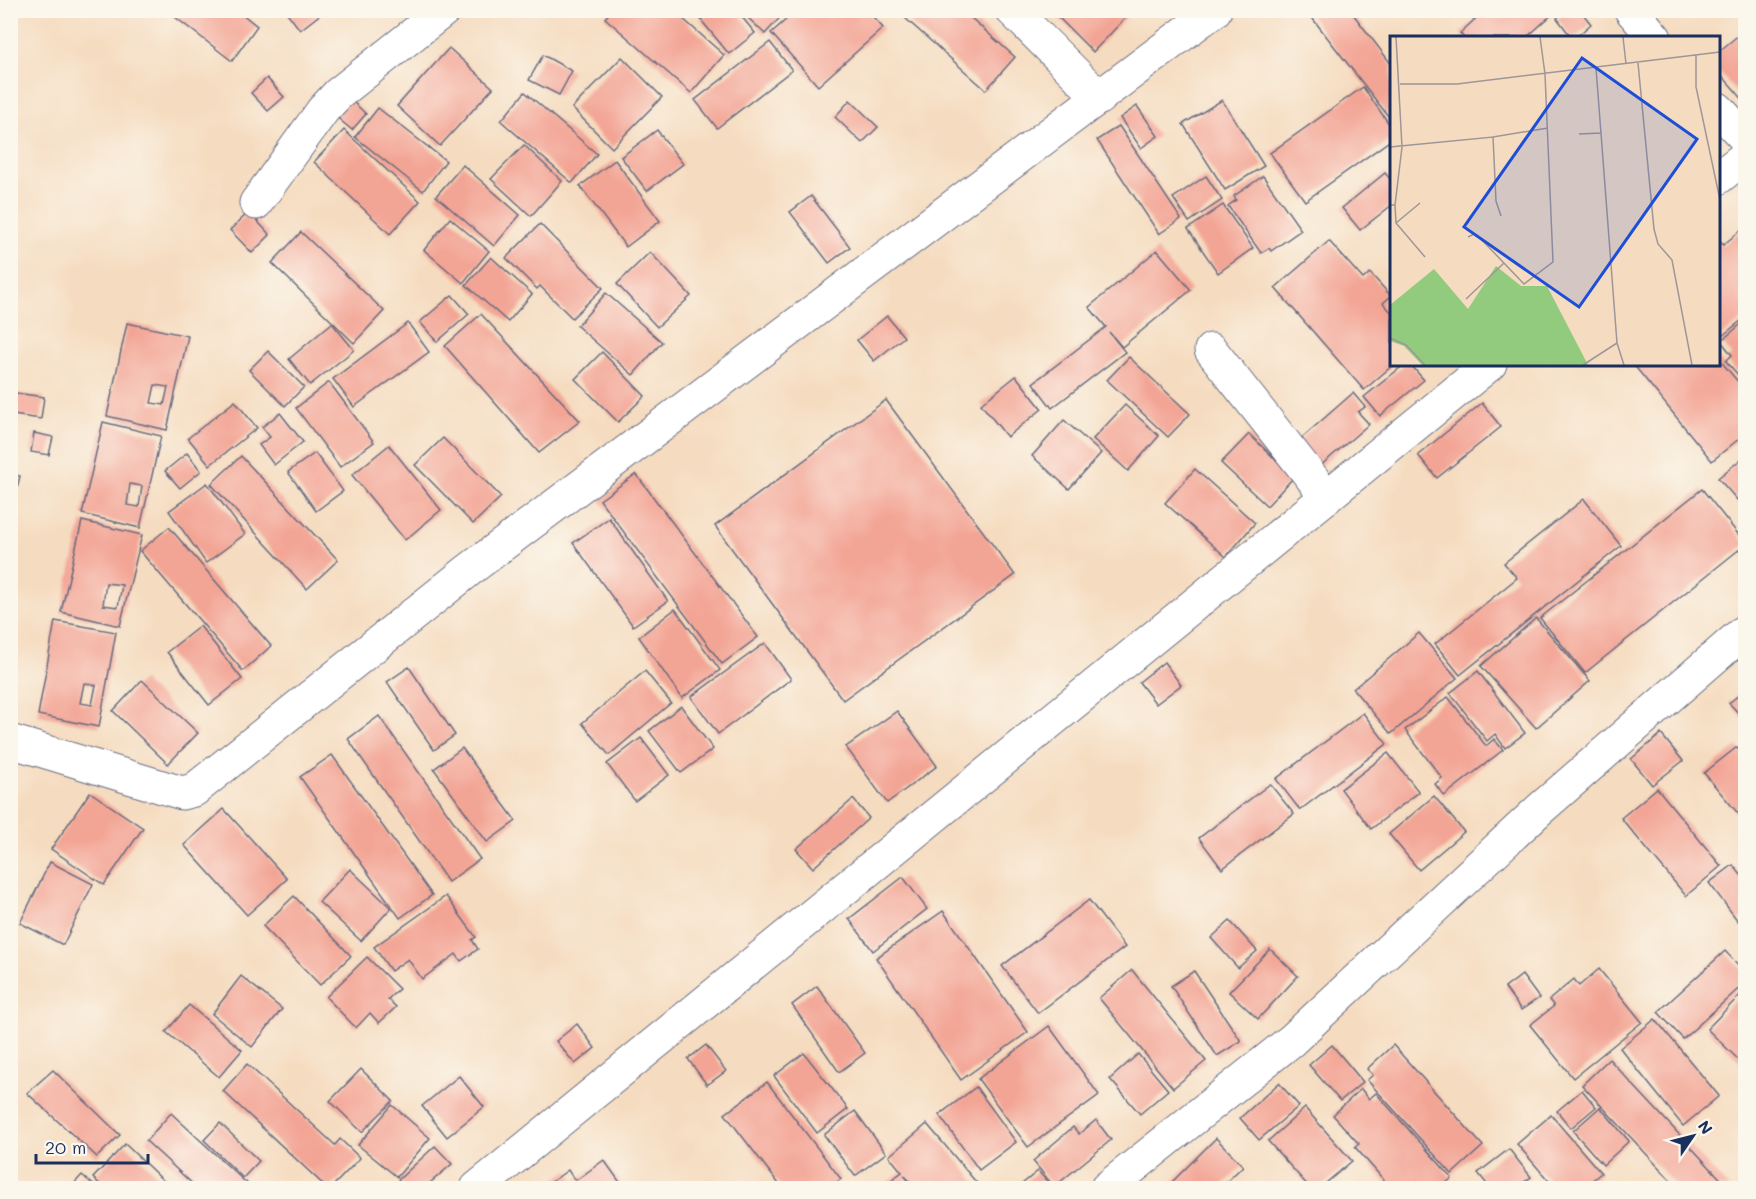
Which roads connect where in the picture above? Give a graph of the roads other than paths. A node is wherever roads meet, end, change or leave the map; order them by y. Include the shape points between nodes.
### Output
1 (444, 10) edge
2 (1012, 10) edge
3 (1215, 10) edge
4 (1631, 10) edge
5 (1653, 36) edge
6 (1100, 98) junction
7 (1720, 110) edge
8 (1746, 140) edge
9 (1746, 156) edge
10 (1720, 177) edge
11 (256, 203) dead end
12 (1211, 350) dead end
13 (1488, 366) edge
14 (1327, 497) junction
15 (1746, 630) edge
16 (10, 741) edge
17 (477, 1188) edge
18 (1107, 1188) edge

1 - 11 street via 338,94
2 - 6 street
3 - 6 street
4 - 5 street
6 - 16 street via 469,570 194,790 182,793
7 - 8 street
9 - 10 street
12 - 14 street
13 - 14 street
14 - 17 street
15 - 18 street via 1539,810 1292,1040

